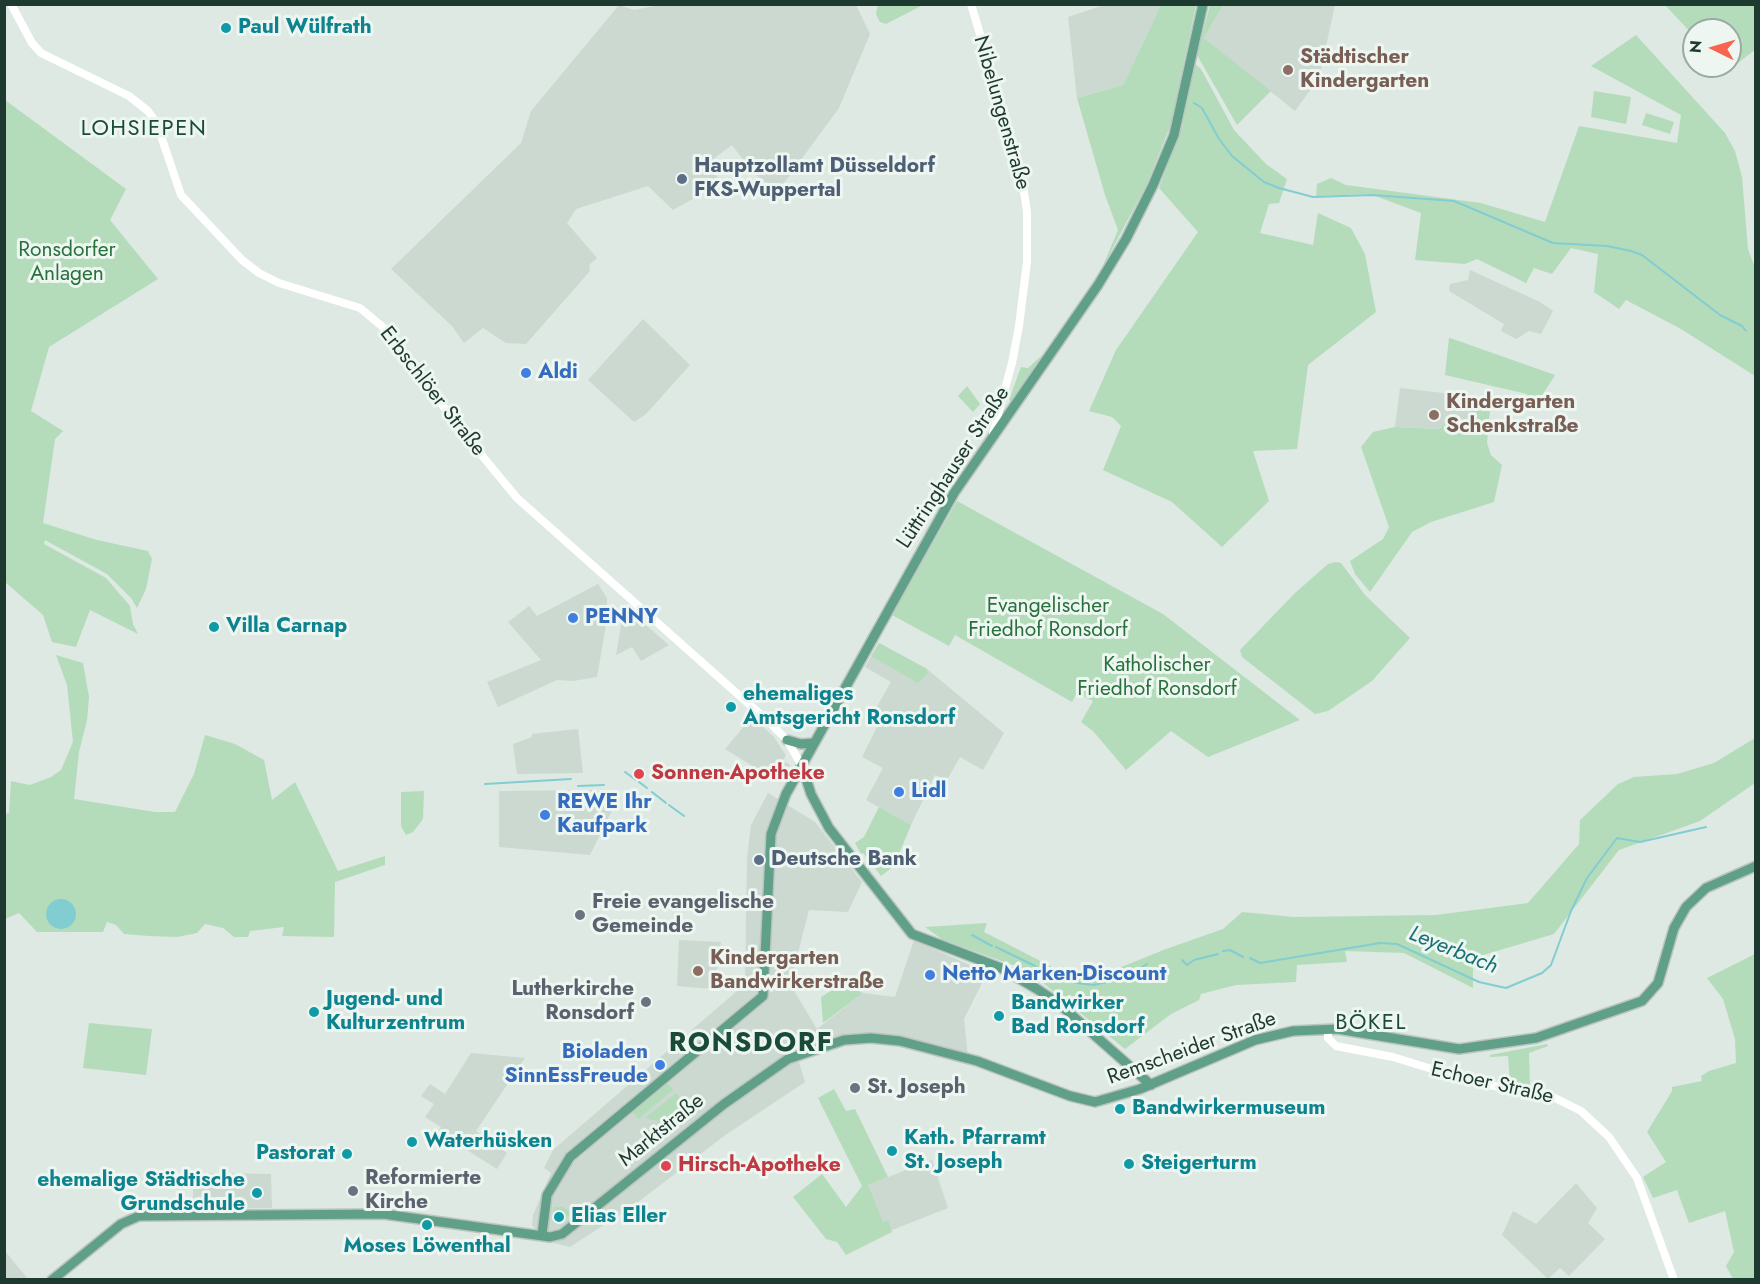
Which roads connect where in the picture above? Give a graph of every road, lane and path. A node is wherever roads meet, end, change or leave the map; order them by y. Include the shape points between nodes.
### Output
1 (11, 4) edge
2 (971, 4) edge
3 (1203, 4) edge
4 (993, 435) junction
5 (787, 740) junction
6 (813, 743) junction
7 (802, 766) junction
8 (1755, 866) edge
9 (1328, 1029) junction
10 (788, 1059) joint
11 (1151, 1085) junction
12 (542, 1234) junction
13 (52, 1280) edge
14 (1674, 1280) edge

1 - 5 street, Erbschlöer Straße via 41,53 129,96 148,111 157,124 181,195 242,260 279,283 339,299 371,315 517,498
2 - 4 street, Nibelungenstraße via 1021,172 1026,212 1027,262 1019,326
3 - 4 main road, Lüttringhauser Straße via 1174,135 1153,185 1098,285
4 - 6 main road, Lüttringhauser Straße via 935,524
5 - 6 main road
5 - 7 street, Erbschlöer Straße
6 - 7 main road, Lüttringhauser Straße
7 - 11 main road via 829,828 912,934 1001,968 1037,989
7 - 12 main road, Lüttringhauser Straße via 771,834 764,996 570,1157 547,1195
8 - 9 main road, Remscheider Straße via 1717,882 1692,900 1674,928 1658,983 1647,997 1630,1007 1536,1038 1473,1048 1436,1047
9 - 11 main road, Remscheider Straße via 1293,1031 1255,1040
9 - 14 street, Echoer Straße via 1328,1038 1336,1046 1554,1098 1581,1111 1609,1137 1637,1178
10 - 11 main road, Remscheider Straße via 844,1040 882,1038 977,1060 1090,1102 1112,1099
10 - 12 main road, Marktstraße via 724,1104 562,1234
12 - 13 main road via 383,1214 131,1218

